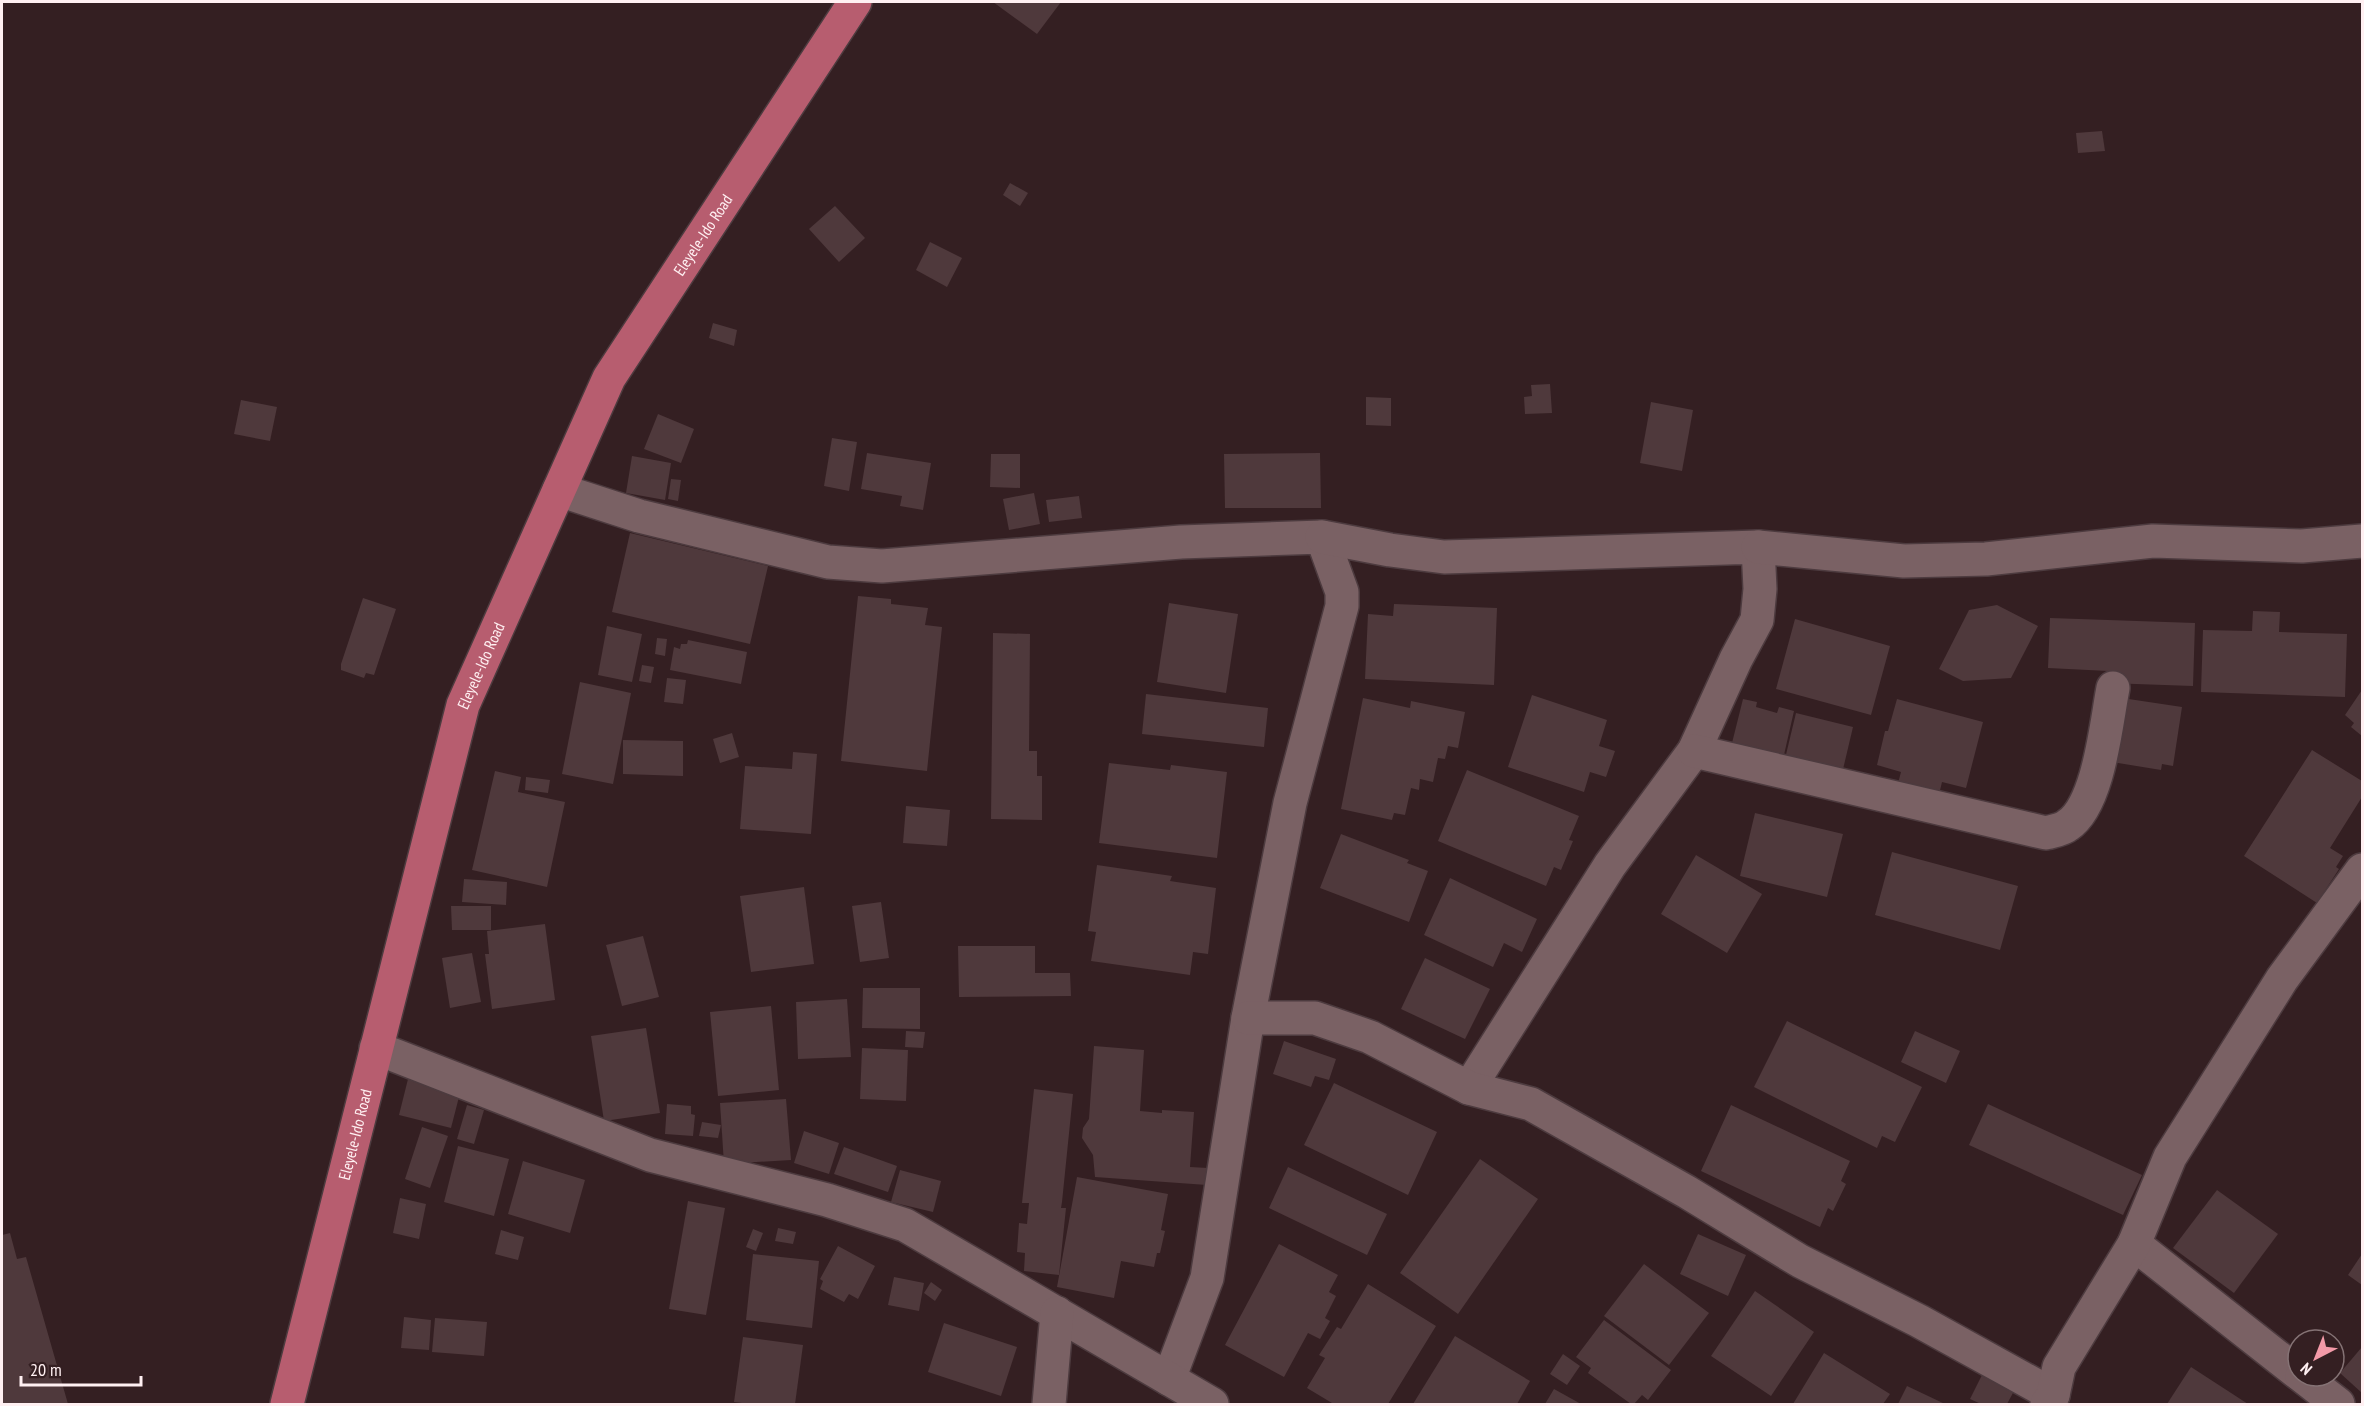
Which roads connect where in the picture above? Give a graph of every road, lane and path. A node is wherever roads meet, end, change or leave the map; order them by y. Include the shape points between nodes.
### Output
1 (855, 2) edge
2 (559, 490) junction
3 (1322, 537) junction
4 (2362, 541) edge
5 (1758, 548) junction
6 (2113, 688) dead end
7 (1694, 751) junction
8 (2362, 870) edge
9 (1248, 1018) junction
10 (376, 1048) junction
11 (1469, 1088) junction
12 (2134, 1244) junction
13 (1057, 1312) junction
14 (2286, 1364) edge
15 (1169, 1379) junction
16 (2317, 1388) edge
17 (2050, 1400) edge
18 (286, 1404) edge
19 (1049, 1404) edge
20 (1212, 1404) edge
21 (2338, 1404) edge

1 - 2 main road, Eleyele-Ido Road via 609,378
2 - 3 street via 639,516 828,562 882,566 1181,542
2 - 10 main road, Eleyele-Ido Road via 462,705
3 - 5 street via 1444,557
3 - 9 street via 1342,592 1342,606 1290,803
4 - 5 street via 2302,546 2153,541 1986,559 1904,561
5 - 7 street via 1757,620
6 - 7 street via 2095,783 2076,818 2066,827 2046,833
7 - 11 street via 1610,865
8 - 12 street via 2282,979 2170,1157
9 - 11 street via 1315,1018 1370,1037
9 - 15 street via 1207,1278
10 - 13 street via 650,1155 827,1200 905,1225
10 - 18 main road, Eleyele-Ido Road
11 - 17 street via 1531,1104 1687,1191 1800,1261 1919,1321
12 - 14 street
12 - 17 street via 2059,1367
13 - 15 street
13 - 19 street
15 - 20 street
16 - 21 street

